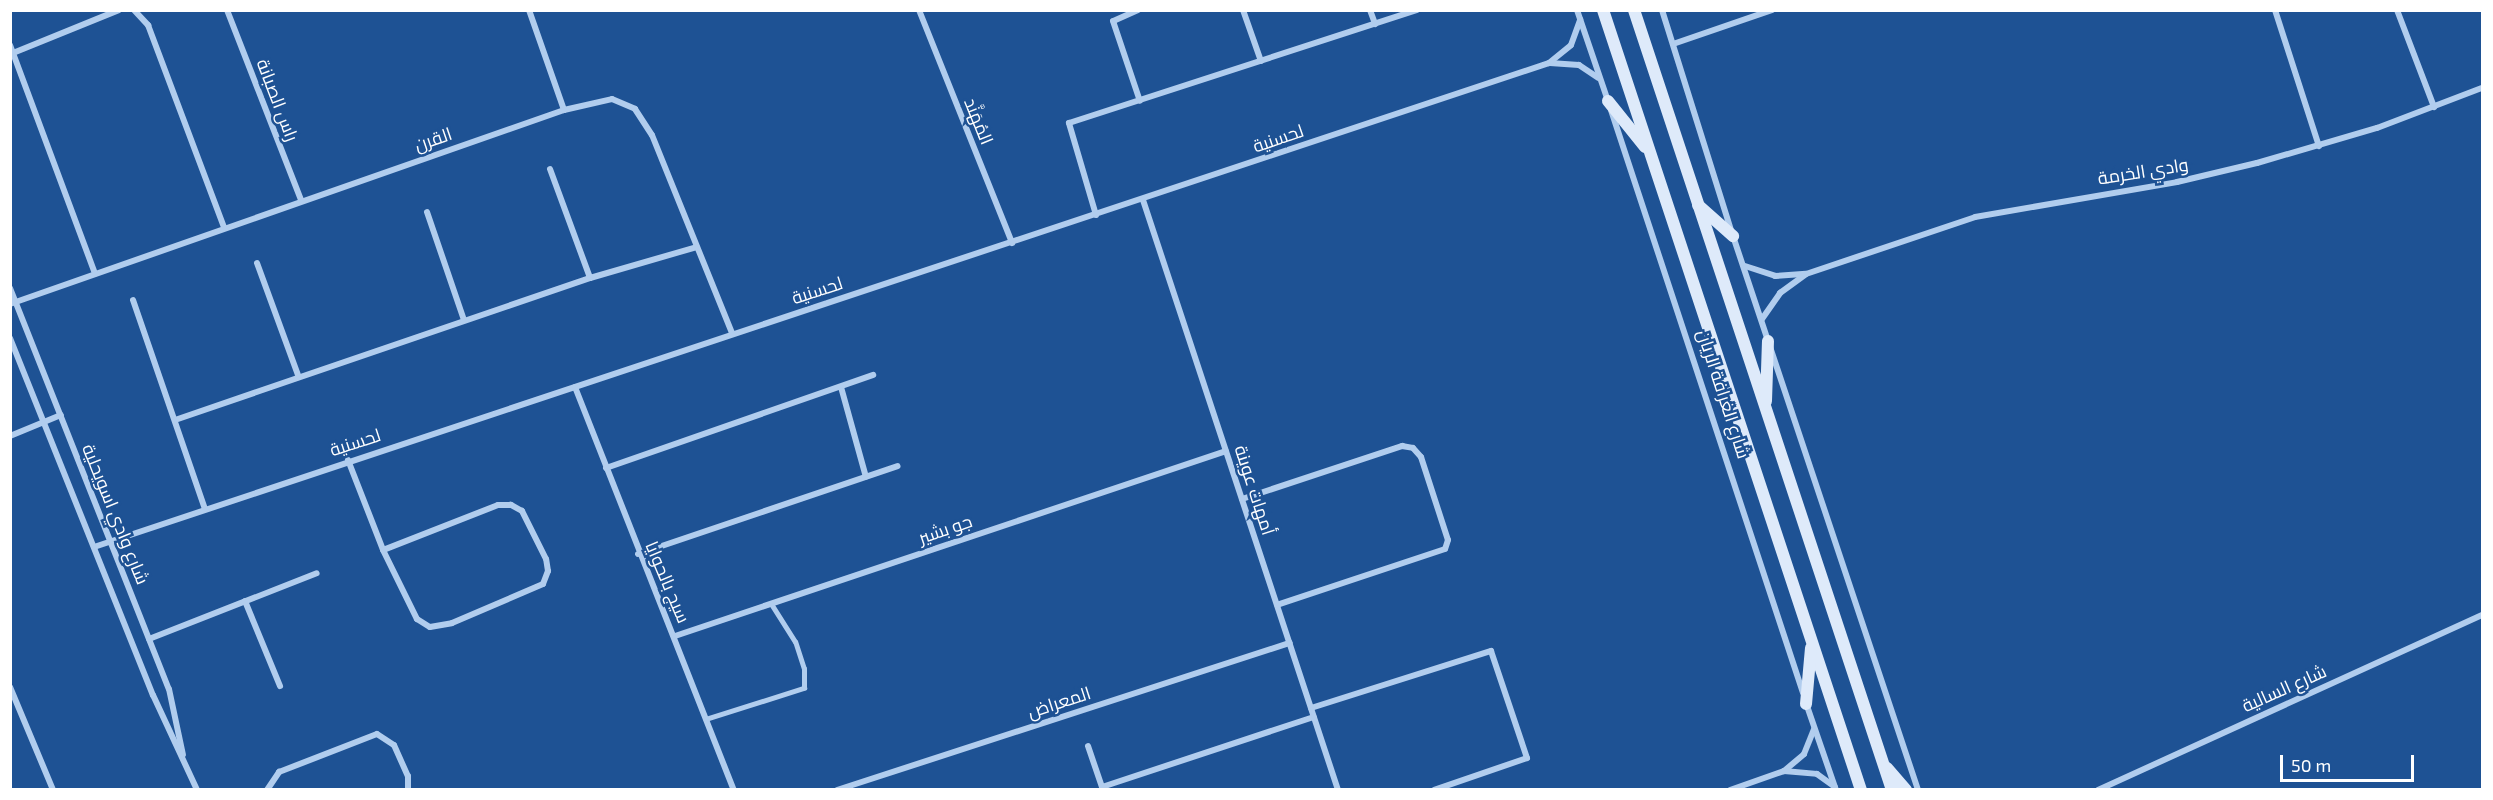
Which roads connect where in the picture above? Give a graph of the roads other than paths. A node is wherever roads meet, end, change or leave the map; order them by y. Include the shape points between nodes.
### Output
1 (119, 10) edge
2 (134, 10) edge
3 (227, 10) edge
4 (529, 10) edge
5 (919, 10) edge
6 (1138, 10) edge
7 (1243, 10) edge
8 (1370, 10) edge
9 (1417, 10) edge
10 (1577, 10) edge
11 (1604, 10) edge
12 (1634, 10) edge
13 (1662, 10) edge
14 (1772, 10) edge
15 (2274, 10) edge
16 (2397, 10) edge
17 (1580, 20) junction
18 (1374, 24) junction
19 (10, 45) edge
20 (1673, 45) junction
21 (13, 53) junction
22 (1261, 61) junction
23 (1550, 63) junction
24 (1600, 80) junction
25 (2482, 88) edge
26 (1140, 101) junction
27 (1608, 101) junction
28 (2434, 107) junction
29 (564, 110) junction
30 (2319, 146) junction
31 (1650, 152) junction
32 (550, 169) dead end
33 (301, 200) junction
34 (1143, 200) junction
35 (1696, 203) junction
36 (427, 212) dead end
37 (1096, 215) junction
38 (224, 227) junction
39 (1733, 236) junction
40 (1012, 243) junction
41 (698, 247) junction
42 (257, 263) dead end
43 (1745, 266) junction
44 (95, 274) junction
45 (1806, 274) junction
46 (590, 278) junction
47 (10, 288) edge
48 (133, 300) dead end
49 (13, 303) edge
50 (1762, 319) junction
51 (464, 320) junction
52 (732, 333) junction
53 (10, 338) edge
54 (1768, 341) junction
55 (298, 375) junction
56 (873, 375) dead end
57 (575, 387) junction
58 (841, 387) junction
59 (1765, 408) junction
60 (61, 415) junction
61 (175, 420) junction
62 (43, 422) junction
63 (10, 436) edge
64 (1226, 451) junction
65 (348, 460) junction
66 (898, 466) dead end
67 (606, 468) junction
68 (866, 477) junction
69 (1242, 499) junction
70 (205, 508) junction
71 (111, 541) junction
72 (94, 547) junction
73 (383, 550) junction
74 (638, 554) junction
75 (316, 573) dead end
76 (245, 601) junction
77 (771, 604) junction
78 (1277, 605) junction
79 (2482, 615) edge
80 (675, 636) junction
81 (149, 639) junction
82 (1812, 641) junction
83 (1290, 643) junction
84 (280, 686) dead end
85 (10, 687) edge
86 (1806, 704) junction
87 (1311, 708) junction
88 (1314, 717) junction
89 (706, 719) junction
90 (1815, 728) junction
91 (1088, 746) dead end
92 (183, 755) junction
93 (1883, 763) junction
94 (1784, 771) junction
95 (1103, 788) edge
96 (1835, 788) edge
97 (53, 789) edge
98 (197, 789) edge
99 (267, 789) edge
100 (408, 789) edge
101 (734, 789) edge
102 (837, 789) edge
103 (1338, 789) edge
104 (1434, 789) edge
105 (1730, 789) edge
106 (1861, 789) edge
107 (1892, 789) edge
108 (1906, 789) edge
109 (1918, 789) edge
110 (2098, 789) edge

1 - 21 street
2 - 38 street via 148,25
3 - 33 street, راس الصبانة
4 - 29 street
5 - 40 street, المُهَنَّد
6 - 26 street via 1113,21
7 - 22 street
8 - 18 street
9 - 18 street
10 - 17 street, شارع الغرافة الريان
11 - 31 main road, شارع الغرافة الريان
12 - 35 main road, شارع الغرافة الريان
13 - 20 street
14 - 20 street
15 - 30 street
16 - 28 street
17 - 23 street, لحسنية via 1571,45
17 - 24 street, شارع الغرافة الريان
18 - 22 street
19 - 21 street
20 - 39 street
21 - 44 street
22 - 26 street
23 - 24 street, لحسنية via 1579,65
23 - 34 street, لحسنية
24 - 27 street, شارع الغرافة الريان
25 - 28 street, وادي الخرمة
26 - 37 street via 1068,124
27 - 31 main road
27 - 86 street, شارع الغرافة الريان
28 - 30 street, وادي الخرمة
29 - 33 street, القرن
29 - 41 street, القرن via 612,99 635,109 652,135
30 - 45 street, وادي الخرمة via 2177,182 1975,217
31 - 82 main road, شارع الغرافة الريان
32 - 46 street
33 - 38 street, القرن
34 - 37 street, لحسنية
34 - 64 street, أمهات عوينة
35 - 39 main road
35 - 59 main road, شارع الغرافة الريان
36 - 51 street
37 - 40 street, لحسنية
38 - 44 street, القرن
39 - 43 street
40 - 52 street, لحسنية
41 - 46 street
41 - 52 street, القرن
42 - 55 street
43 - 45 street, وادي الخرمة via 1775,276
43 - 50 street
44 - 49 street, القرن
45 - 50 street, وادي الخرمة via 1780,293
46 - 51 street
47 - 49 street, شارع وادي اسويحلية
48 - 61 street
49 - 60 street, شارع وادي اسويحلية
50 - 54 street
51 - 55 street
52 - 57 street, لحسنية
53 - 62 street, شارع وادي اسويحلية
54 - 59 main road
54 - 109 street
55 - 61 street
56 - 58 street
57 - 65 street, لحسنية
57 - 67 street, سيج بالحوايا
58 - 67 street
58 - 68 street
59 - 93 main road, شارع الغرافة الريان
60 - 62 street
60 - 71 street, شارع وادي اسويحلية
61 - 70 street
62 - 63 street
62 - 72 street, شارع وادي اسويحلية
64 - 69 street, أمهات عوينة
64 - 77 street, جو بشير
65 - 70 street, لحسنية
65 - 73 street
66 - 68 street
67 - 74 street, سيج بالحوايا
68 - 74 street
69 - 78 street, أمهات عوينة
69 - 78 street via 1402,446 1413,448 1421,457 1448,540 1445,549
70 - 71 street, لحسنية
71 - 72 street, لحسنية
71 - 81 street, شارع وادي اسويحلية
72 - 92 street, شارع وادي اسويحلية via 153,695
73 - 73 street via 417,619 430,627 452,623 543,584 548,571 522,511 511,505 498,505
74 - 80 street, سيج بالحوايا
75 - 76 street
76 - 81 street
76 - 84 street
77 - 80 street, جو بشير
77 - 89 lane via 795,642 804,669 804,688
78 - 83 street, أمهات عوينة
79 - 110 street, شارع السالية
80 - 89 street, سيج بالحوايا
81 - 92 street, شارع وادي اسويحلية via 176,710
82 - 86 main road
82 - 106 main road, شارع الغرافة الريان
83 - 87 street, أمهات عوينة
83 - 102 street, المعراض
85 - 97 street
86 - 90 street, شارع الغرافة الريان
87 - 88 street, أمهات عوينة
87 - 104 street via 1491,651 1527,758
88 - 95 street
88 - 103 street, أمهات عوينة
89 - 101 street, سيج بالحوايا
90 - 94 street via 1804,754
90 - 96 street, شارع الغرافة الريان
91 - 95 street
92 - 98 street, شارع وادي اسويحلية
93 - 107 main road, شارع الغرافة الريان
93 - 108 main road
94 - 96 street via 1817,774
94 - 105 street
99 - 100 street via 279,772 377,734 394,745 408,776

